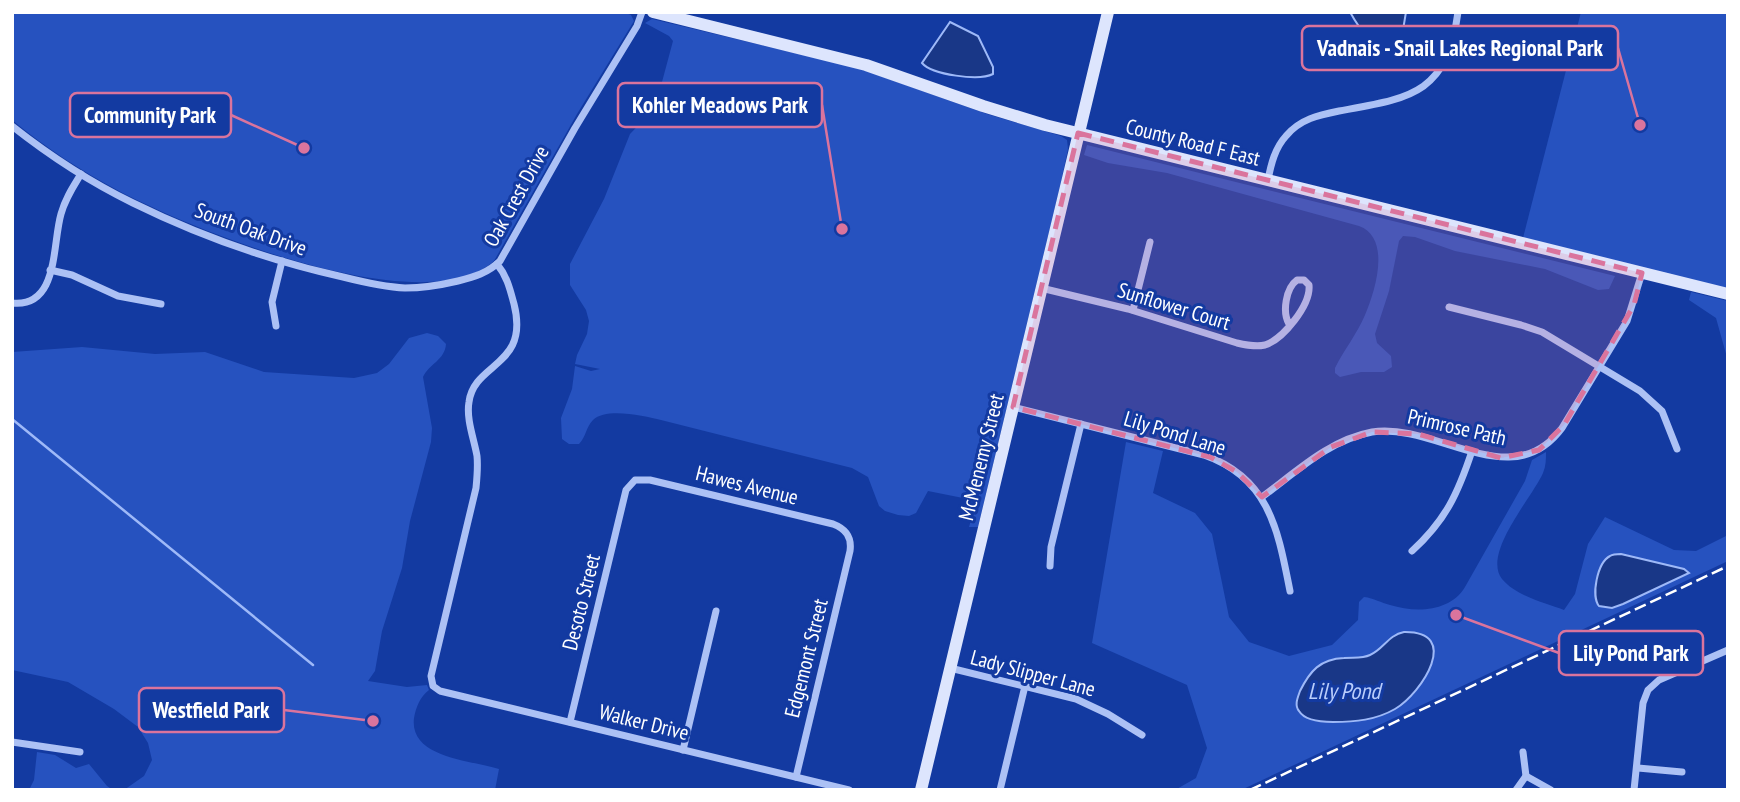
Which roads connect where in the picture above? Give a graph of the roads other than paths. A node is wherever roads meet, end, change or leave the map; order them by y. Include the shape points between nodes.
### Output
1 (642, 12) edge
2 (653, 12) edge
3 (1108, 12) edge
4 (1458, 12) edge
5 (12, 126) edge
6 (1079, 133) junction
7 (81, 174) junction
8 (1268, 180) junction
9 (1150, 242) dead end
10 (282, 261) junction
11 (498, 264) junction
12 (50, 270) junction
13 (1642, 273) junction
14 (1041, 288) junction
15 (1728, 294) edge
16 (12, 303) edge
17 (161, 304) dead end
18 (1449, 307) dead end
19 (1133, 310) junction
20 (1289, 324) junction
21 (276, 326) dead end
22 (1600, 367) junction
23 (1013, 407) junction
24 (1081, 424) junction
25 (1677, 449) dead end
26 (1472, 451) junction
27 (626, 490) joint
28 (1262, 498) junction
29 (851, 547) joint
30 (1412, 551) dead end
31 (1050, 566) dead end
32 (1290, 591) dead end
33 (716, 611) dead end
34 (1728, 650) edge
35 (950, 668) junction
36 (432, 685) joint
37 (1025, 686) junction
38 (570, 722) junction
39 (1142, 735) dead end
40 (12, 742) edge
41 (683, 750) junction
42 (80, 752) dead end
43 (1523, 752) dead end
44 (1638, 768) junction
45 (1682, 772) dead end
46 (1526, 776) junction
47 (796, 777) junction
48 (849, 790) edge
49 (921, 790) edge
50 (1000, 790) edge
51 (1516, 790) edge
52 (1551, 790) edge
53 (1634, 790) edge

1 - 11 street, Oak Crest Drive
2 - 6 street, County Road F East via 866,65 983,107
3 - 6 street, McMenemy Street
4 - 8 street via 1444,62 1425,86 1405,98 1304,121 1280,143
5 - 7 street, South Oak Drive
6 - 8 street, County Road F East
6 - 14 street, McMenemy Street
7 - 10 street, South Oak Drive via 147,210
7 - 12 street via 61,213
8 - 13 street, County Road F East
9 - 19 street
10 - 11 street, South Oak Drive via 407,288 472,277
10 - 21 street via 272,302
11 - 36 street, Oak Crest Drive via 508,284 517,330 509,351 469,399 477,485
12 - 16 street via 39,297
12 - 17 street via 118,296
13 - 15 street, County Road F East
13 - 22 street, Primrose Path via 1629,318
14 - 19 street, Sunflower Court
14 - 23 street, McMenemy Street
18 - 22 street via 1531,328
19 - 20 street, Sunflower Court via 1252,346 1275,340
20 - 20 street, Sunflower Court via 1298,318 1310,293 1304,280 1294,281 1290,287 1285,316
22 - 25 street via 1654,402 1666,418
22 - 26 street, Primrose Path via 1562,428 1542,448 1509,458
23 - 24 street, Lily Pond Lane
23 - 35 street, McMenemy Street
24 - 28 street, Lily Pond Lane via 1210,457 1237,472
24 - 31 street
26 - 28 street, Primrose Path via 1409,432 1360,435 1331,447
26 - 30 street via 1449,509
27 - 29 street, Hawes Avenue via 633,481 645,479 833,524 847,532
27 - 38 street, Desoto Street
28 - 32 street, Lily Pond Lane via 1277,528
29 - 47 street, Edgemont Street
33 - 41 street
34 - 44 street via 1653,685 1644,697
35 - 37 street, Lady Slipper Lane
35 - 49 street, McMenemy Street
36 - 38 street, Walker Drive
37 - 39 street, Lady Slipper Lane via 1090,704
37 - 50 street
38 - 41 street, Walker Drive
40 - 42 street
41 - 47 street, Walker Drive
43 - 46 street
44 - 45 street
44 - 53 street
46 - 51 street
46 - 52 street
47 - 48 street, Walker Drive

